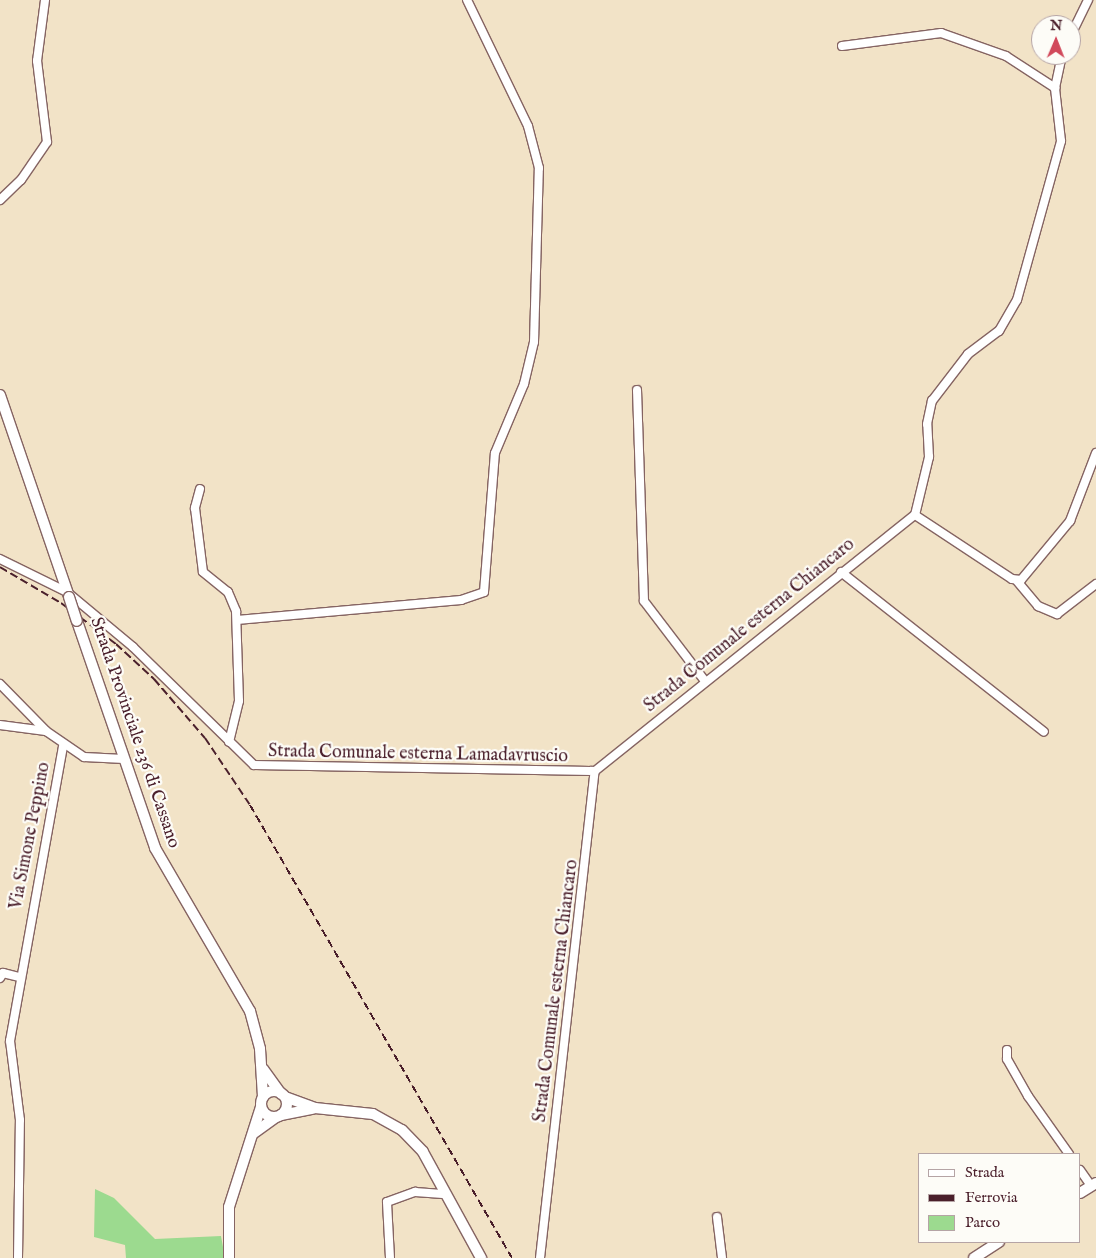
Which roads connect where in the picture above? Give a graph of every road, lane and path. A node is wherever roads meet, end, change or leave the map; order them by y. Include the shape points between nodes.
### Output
1 (44, 0) edge
2 (467, 0) edge
3 (1088, 0) edge
4 (1081, 15) edge
5 (842, 46) dead end
6 (1060, 65) edge
7 (1055, 88) junction
8 (0, 200) edge
9 (638, 390) dead end
10 (0, 395) edge
11 (1096, 453) edge
12 (200, 489) dead end
13 (915, 515) junction
14 (0, 559) edge
15 (841, 572) junction
16 (1017, 581) junction
17 (1096, 584) edge
18 (68, 594) junction
19 (237, 620) junction
20 (705, 681) junction
21 (0, 684) edge
22 (0, 724) edge
23 (46, 731) junction
24 (1044, 732) dead end
25 (229, 742) junction
26 (63, 746) junction
27 (124, 758) junction
28 (595, 771) junction
29 (19, 977) junction
30 (0, 978) edge
31 (1007, 1050) dead end
32 (263, 1069) junction
33 (283, 1095) junction
34 (262, 1102) junction
35 (315, 1108) junction
36 (278, 1116) junction
37 (254, 1132) junction
38 (1068, 1153) edge
39 (1081, 1171) edge
40 (1093, 1185) edge
41 (1081, 1192) edge
42 (446, 1194) junction
43 (717, 1217) dead end
44 (997, 1243) edge
45 (18, 1258) edge
46 (228, 1258) edge
47 (390, 1258) edge
48 (481, 1258) edge
49 (540, 1258) edge
50 (722, 1258) edge
51 (974, 1258) edge

1 - 8 street via 37,61 47,142 21,180
2 - 19 street via 528,126 539,168 534,342 524,384 495,453 484,592 461,600
3 - 4 street
5 - 7 street via 941,33 1006,56
6 - 7 street
7 - 13 street via 1061,141 1017,300 999,331 968,354 932,400 927,424 929,458
9 - 20 street via 644,601
10 - 18 main road, Strada Provinciale 236 di Cassano
11 - 16 street via 1065,529
12 - 19 street via 195,508 203,572 231,595
13 - 15 street, Strada Comunale esterna Chiancaro
13 - 16 street
14 - 18 street, Strada Comunale esterna Lamadavruscio
15 - 20 street, Strada Comunale esterna Chiancaro
15 - 24 street
16 - 17 street via 1038,606 1057,614
18 - 25 street, Strada Comunale esterna Lamadavruscio via 133,647
18 - 27 main road, Strada Provinciale 236 di Cassano, bridge
19 - 25 street via 239,707
20 - 28 street, Strada Comunale esterna Chiancaro
21 - 23 street
22 - 23 street
23 - 26 street
25 - 28 street, Strada Comunale esterna Lamadavruscio via 259,766
26 - 27 street via 84,757
26 - 29 street, Via Simone Peppino
27 - 32 main road, Strada Provinciale 236 di Cassano via 169,876 250,1011
28 - 49 street, Strada Comunale esterna Chiancaro
29 - 30 street via 3,973
29 - 45 street, Via Simone Peppino via 9,1050 20,1120
31 - 38 street via 1007,1059 1028,1096
32 - 33 main road
32 - 34 main road
33 - 34 main road via 273,1091
33 - 35 main road
33 - 36 main road via 286,1109
34 - 36 main road via 265,1114
34 - 37 main road
35 - 36 main road
35 - 42 main road via 373,1114 392,1122 423,1152
36 - 37 main road
37 - 46 main road via 229,1207
39 - 40 street
40 - 41 main road
42 - 47 street via 414,1192 387,1202
42 - 48 main road
43 - 50 street
44 - 51 main road

